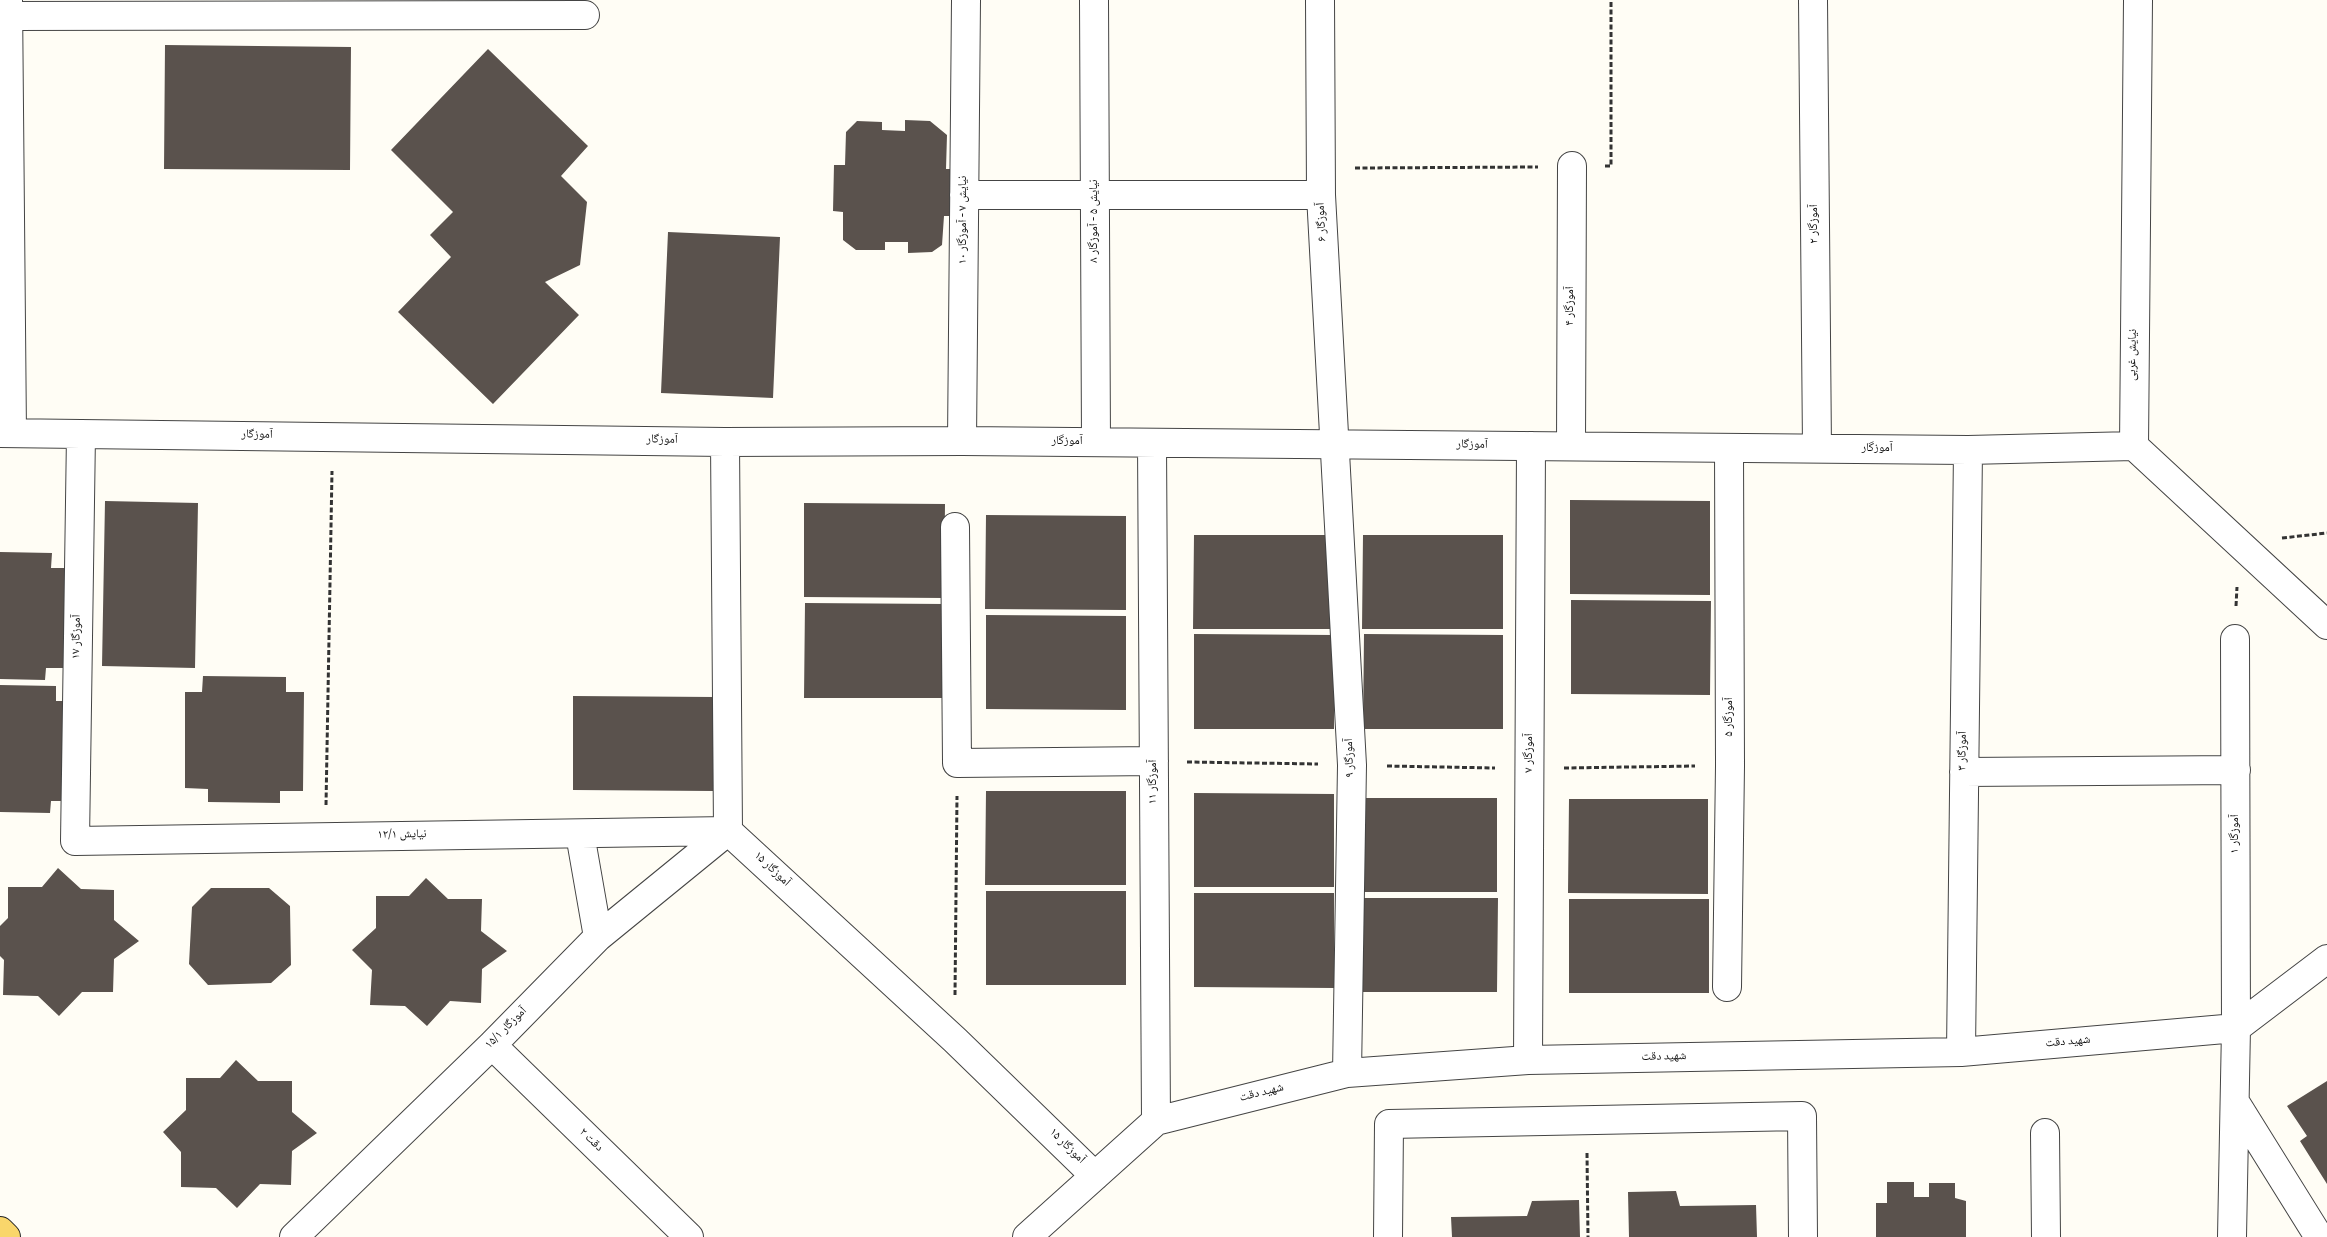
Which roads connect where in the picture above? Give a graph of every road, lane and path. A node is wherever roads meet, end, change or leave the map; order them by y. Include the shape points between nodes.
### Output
1 (966, 0) edge
2 (1094, 0) edge
3 (1320, 0) edge
4 (1611, 0) edge
5 (1813, 0) edge
6 (2138, 0) edge
7 (8, 8) edge
8 (339, 8) edge
9 (586, 15) dead end
10 (1572, 166) junction
11 (1321, 182) junction
12 (1095, 194) junction
13 (964, 195) junction
14 (6, 433) edge
15 (80, 434) junction
16 (332, 437) junction
17 (962, 441) junction
18 (725, 442) junction
19 (1096, 442) junction
20 (1152, 443) junction
21 (1336, 444) junction
22 (1531, 446) junction
23 (1570, 446) junction
24 (2134, 446) junction
25 (1729, 448) junction
26 (1817, 448) junction
27 (1968, 450) junction
28 (955, 527) dead end
29 (2327, 625) edge
30 (2235, 639) dead end
31 (1154, 761) junction
32 (957, 763) junction
33 (1352, 765) junction
34 (1730, 766) junction
35 (1530, 769) junction
36 (2236, 770) junction
37 (1964, 772) junction
38 (728, 831) junction
39 (580, 834) junction
40 (326, 838) junction
41 (75, 841) joint
42 (598, 937) junction
43 (2327, 959) edge
44 (1727, 987) dead end
45 (2236, 1028) junction
46 (955, 1040) junction
47 (492, 1045) junction
48 (1960, 1052) junction
49 (1528, 1060) junction
50 (1347, 1073) junction
51 (2235, 1102) junction
52 (1587, 1120) junction
53 (1156, 1121) junction
54 (2046, 1133) dead end
55 (1095, 1176) junction
56 (0, 1231) edge
57 (6, 1237) edge
58 (294, 1237) edge
59 (689, 1237) edge
60 (1027, 1237) edge
61 (1388, 1237) edge
62 (1588, 1237) edge
63 (1803, 1237) edge
64 (2046, 1237) edge
65 (2232, 1237) edge
66 (2319, 1237) edge

1 - 13 street, نیایش ۷ - آموزگار ۱۰
2 - 12 street, نیایش ۵ - آموزگار ۸
3 - 11 street, آموزگار ۶
4 - 10 path via 1611,166
5 - 26 street, آموزگار ۲
6 - 24 street, نیایش غربی
7 - 8 street
7 - 14 street
8 - 9 street
10 - 11 path
10 - 23 street, آموزگار ۴
11 - 12 street
11 - 21 street, آموزگار ۶
12 - 13 street
12 - 19 street, نیایش ۵ - آموزگار ۸
13 - 17 street, نیایش ۷ - آموزگار ۱۰
14 - 15 street, آموزگار
15 - 16 street, آموزگار
15 - 41 street, آموزگار ۱۷
16 - 18 street, آموزگار
16 - 40 path
17 - 18 street, آموزگار
17 - 19 street, آموزگار
18 - 38 street
19 - 20 street, آموزگار
20 - 21 street, آموزگار
20 - 31 street, آموزگار ۱۱
21 - 22 street, آموزگار
21 - 33 street, آموزگار ۹
22 - 23 street, آموزگار
22 - 35 street, آموزگار ۷
23 - 25 street, آموزگار
24 - 27 street, آموزگار
24 - 29 street
25 - 26 street, آموزگار
25 - 34 street, آموزگار ۵
26 - 27 street, آموزگار
27 - 37 street, آموزگار ۳
28 - 32 street
30 - 36 street, آموزگار ۱
31 - 32 street
31 - 33 path
31 - 53 street, آموزگار ۱۱
32 - 46 path
33 - 35 path
33 - 50 street, آموزگار ۹
34 - 35 path
34 - 44 street, آموزگار ۵
35 - 49 street, آموزگار ۷
36 - 37 street
36 - 45 street, آموزگار ۱
37 - 48 street, آموزگار ۳
38 - 39 street, نیایش ۱۲/۱
38 - 42 street, آموزگار ۱۵/۱
38 - 46 street, آموزگار ۱۵
39 - 40 street, نیایش ۱۲/۱
39 - 42 street
40 - 41 street, نیایش ۱۲/۱
42 - 47 street, آموزگار ۱۵/۱
43 - 45 street
45 - 48 street, شهید دقت
45 - 51 street, آموزگار ۱
46 - 55 street, آموزگار ۱۵
47 - 58 street, آموزگار ۱۵/۱
47 - 59 street, دقت ۲
48 - 49 street, شهید دقت
49 - 50 street, شهید دقت
50 - 53 street, شهید دقت
51 - 65 street, آموزگار ۱
51 - 66 street
52 - 61 street via 1389,1124
52 - 62 path
52 - 63 street via 1802,1116
53 - 55 street, شهید دقت
54 - 64 street
55 - 60 street, شهید دقت
56 - 57 main road

